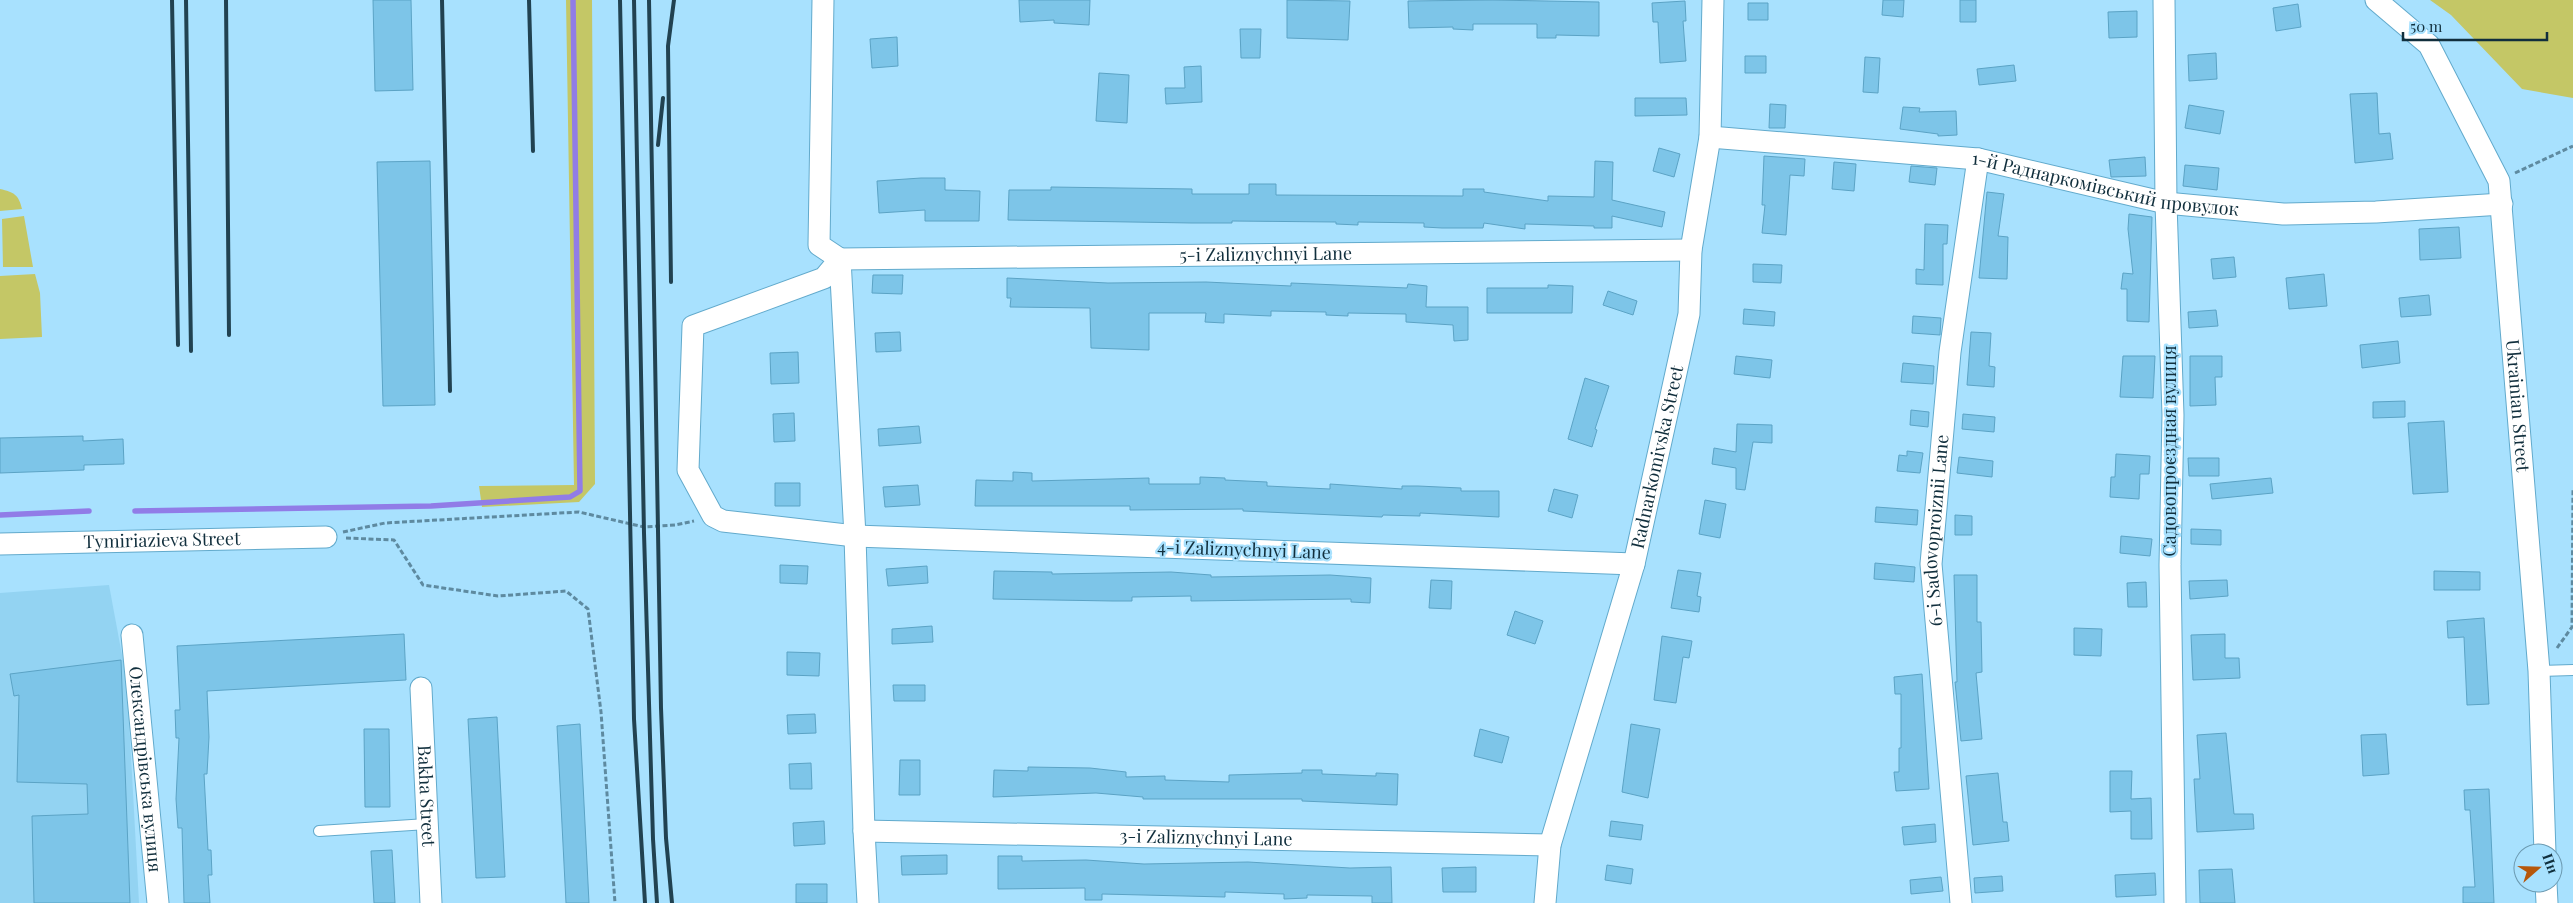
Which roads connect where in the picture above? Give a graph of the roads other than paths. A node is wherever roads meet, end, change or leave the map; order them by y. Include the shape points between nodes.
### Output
1 (823, 0) edge
2 (1713, 0) edge
3 (2164, 0) edge
4 (2376, 0) edge
5 (1710, 137) junction
6 (1978, 159) junction
7 (2166, 203) junction
8 (2502, 204) junction
9 (1691, 250) junction
10 (840, 259) junction
11 (326, 536) road end
12 (855, 536) junction
13 (0, 544) edge
14 (1634, 564) junction
15 (132, 635) dead end
16 (2573, 670) edge
17 (2539, 671) junction
18 (421, 688) dead end
19 (427, 824) junction
20 (319, 830) dead end
21 (864, 830) junction
22 (2545, 843) edge
23 (1550, 846) junction
24 (158, 903) edge
25 (431, 903) edge
26 (868, 903) edge
27 (1545, 903) edge
28 (1961, 903) edge
29 (2175, 903) edge

1 - 10 street via 819,245
2 - 5 street, Radnarkomivska Street
3 - 7 street, Садовопроєздная вулиця
4 - 8 street, Ukrainian Street via 2429,45 2499,181
5 - 6 street, 1-й Раднаркомівський провулок
5 - 9 street, Radnarkomivska Street
6 - 7 street, 1-й Раднаркомівський провулок
6 - 28 street, 6-i Sadovoproiznii Lane via 1950,352 1931,564
7 - 8 street, 1-й Раднаркомівський провулок via 2283,214
7 - 29 street, Садовопроєздная вулиця via 2173,415 2170,565
8 - 17 street, Ukrainian Street
9 - 10 street, 5-i Zaliznychnyi Lane
9 - 14 street, Radnarkomivska Street via 1689,314
10 - 12 street
10 - 12 street, 4-i Zaliznychnyi Lane via 824,278 693,326 688,470 712,516
11 - 13 street, Tymiriazieva Street
12 - 14 street, 4-i Zaliznychnyi Lane
12 - 21 street
14 - 23 street, Radnarkomivska Street
15 - 24 street, Олександрівська вулиця
16 - 17 lane
17 - 22 street, Ukrainian Street
18 - 19 street, Bakha Street
19 - 20 lane
19 - 25 street, Bakha Street
21 - 23 street, 3-i Zaliznychnyi Lane
21 - 26 street
23 - 27 street, Radnarkomivska Street

